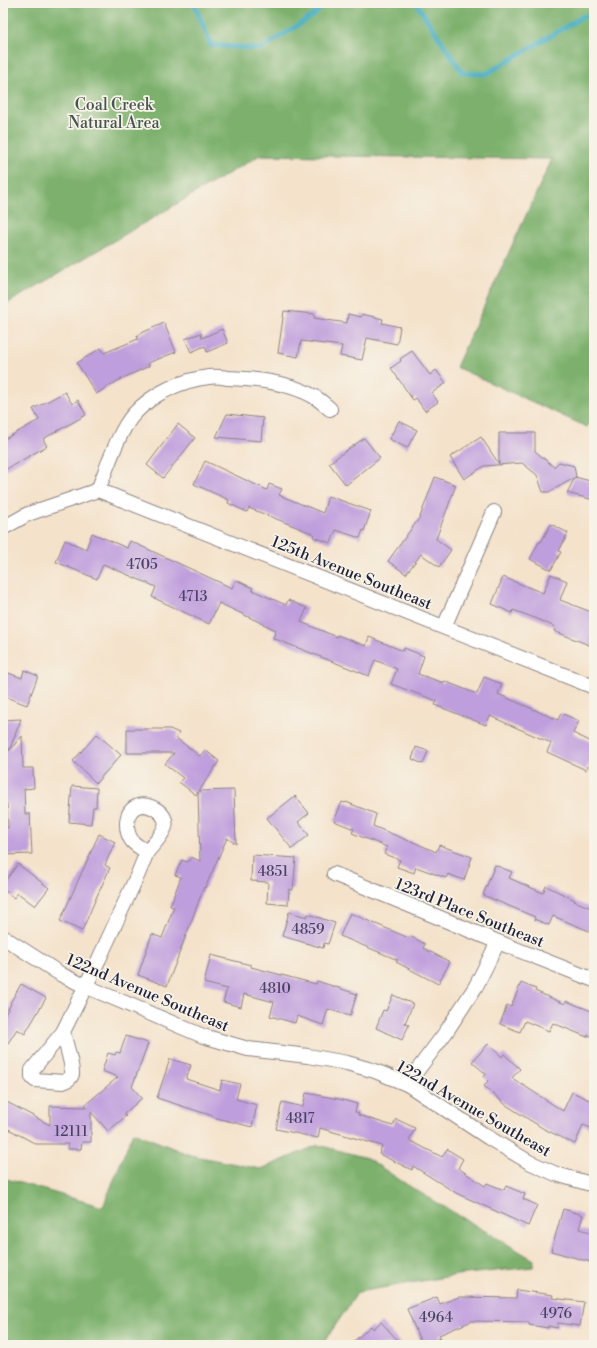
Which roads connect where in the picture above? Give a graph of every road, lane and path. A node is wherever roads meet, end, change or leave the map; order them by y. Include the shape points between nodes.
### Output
1 (330, 409) dead end
2 (98, 490) junction
3 (494, 512) dead end
4 (3, 528) edge
5 (444, 627) junction
6 (594, 687) edge
7 (147, 852) dead end
8 (334, 874) dead end
9 (3, 937) edge
10 (498, 942) junction
11 (594, 980) edge
12 (85, 986) junction
13 (63, 1032) dead end
14 (407, 1084) junction
15 (594, 1185) edge

1 - 2 street via 314,396 269,382 210,377 187,382 165,390 134,414 123,430
2 - 4 street via 28,514
2 - 5 street, 125th Avenue Southeast
3 - 5 street
5 - 6 street, 125th Avenue Southeast
7 - 12 street
8 - 10 street, 123rd Place Southeast
9 - 12 street, 122nd Avenue Southeast via 62,975
10 - 11 street, 123rd Place Southeast
10 - 14 street via 476,986
12 - 13 street
12 - 14 street, 122nd Avenue Southeast via 203,1036 248,1049 347,1063
14 - 15 street, 122nd Avenue Southeast via 529,1162 556,1174

